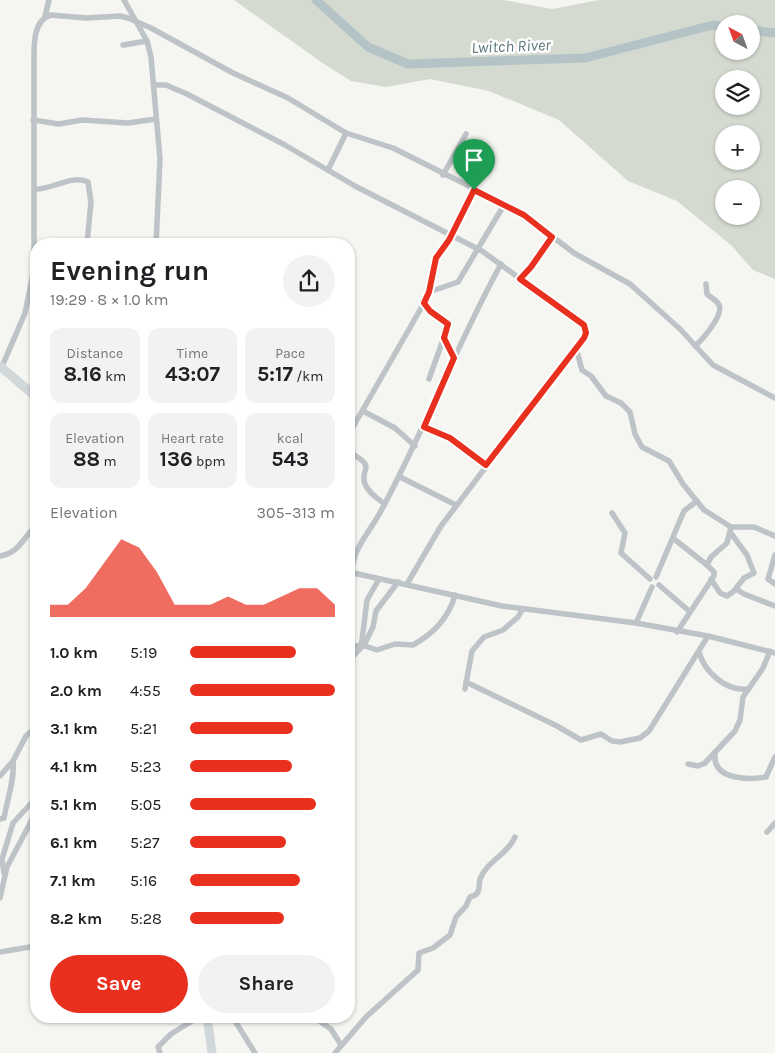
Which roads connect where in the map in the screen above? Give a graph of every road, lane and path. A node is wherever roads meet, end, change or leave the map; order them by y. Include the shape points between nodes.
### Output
1 (49, 0) edge
2 (124, 0) edge
3 (46, 16) junction
4 (138, 24) junction
5 (147, 42) junction
6 (123, 45) dead end
7 (154, 84) junction
8 (156, 119) junction
9 (33, 120) junction
10 (346, 133) junction
11 (466, 134) dead end
12 (328, 170) junction
13 (443, 175) junction
14 (35, 189) junction
15 (474, 190) junction
16 (504, 205) junction
17 (452, 236) junction
18 (552, 237) junction
19 (34, 238) edge
20 (88, 238) edge
21 (156, 238) edge
22 (477, 249) junction
23 (501, 264) junction
24 (520, 279) junction
25 (706, 284) dead end
26 (30, 292) edge
27 (429, 292) junction
28 (424, 303) junction
29 (444, 338) junction
30 (695, 346) junction
31 (576, 348) junction
32 (454, 358) junction
33 (1, 368) edge
34 (429, 379) dead end
35 (30, 392) edge
36 (775, 398) edge
37 (362, 411) junction
38 (355, 423) edge
39 (424, 427) junction
40 (415, 446) junction
41 (355, 457) edge
42 (486, 465) junction
43 (400, 477) junction
44 (697, 501) junction
45 (385, 504) junction
46 (456, 505) junction
47 (612, 513) dead end
48 (731, 529) junction
49 (30, 534) edge
50 (775, 536) edge
51 (674, 539) junction
52 (355, 552) edge
53 (775, 555) edge
54 (0, 556) edge
55 (707, 565) junction
56 (355, 574) edge
57 (653, 578) junction
58 (379, 579) junction
59 (711, 580) junction
60 (398, 582) junction
61 (407, 584) junction
62 (775, 584) edge
63 (656, 586) junction
64 (736, 588) junction
65 (455, 595) junction
66 (775, 606) edge
67 (522, 610) junction
68 (689, 611) junction
69 (636, 624) junction
70 (677, 632) junction
71 (708, 636) junction
72 (363, 645) junction
73 (355, 646) edge
74 (699, 652) junction
75 (772, 652) edge
76 (355, 654) edge
77 (466, 682) junction
78 (465, 689) dead end
79 (748, 689) junction
80 (30, 732) edge
81 (714, 755) junction
82 (775, 757) edge
83 (13, 761) junction
84 (688, 764) dead end
85 (0, 776) edge
86 (30, 804) edge
87 (0, 819) edge
88 (775, 823) edge
89 (30, 824) edge
90 (768, 832) dead end
91 (515, 837) dead end
92 (4, 873) junction
93 (0, 898) edge
94 (30, 947) edge
95 (0, 952) edge
96 (189, 1023) edge
97 (208, 1023) edge
98 (236, 1023) edge
99 (322, 1023) edge
100 (341, 1045) junction
101 (160, 1053) edge
102 (212, 1053) edge
103 (255, 1053) edge
104 (335, 1053) edge

1 - 3 street
2 - 4 street
3 - 4 street via 120,16
3 - 9 street via 38,27 34,46
4 - 5 street
4 - 10 street via 288,98
5 - 6 street
5 - 7 street
7 - 8 street
7 - 12 street via 187,94
8 - 9 street via 128,124 82,120 63,124
8 - 21 street via 160,159
9 - 14 street
10 - 12 street
10 - 13 street via 393,148
11 - 13 street
12 - 17 street
13 - 15 street
14 - 19 street
14 - 20 street via 80,180 88,182 91,208
15 - 16 street
15 - 17 street
16 - 18 street
16 - 22 street
17 - 22 street
17 - 27 street via 436,258
18 - 24 street
18 - 30 street via 637,289
22 - 23 street
22 - 27 street via 458,282
23 - 24 street
23 - 32 street
24 - 31 street via 584,325 586,333
25 - 30 street via 707,294 720,310 711,328
26 - 33 street via 25,313
27 - 28 street
28 - 29 street via 448,324
28 - 37 street
29 - 32 street
29 - 34 street
30 - 36 street via 725,374
31 - 42 street
31 - 44 street via 582,370 591,376 603,393 630,412 640,444 668,462
32 - 39 street
33 - 35 main road
37 - 38 street
37 - 40 street via 395,428
39 - 40 street
39 - 42 street via 450,438
40 - 43 street
41 - 45 street via 366,465 366,486
42 - 46 street
43 - 45 street
43 - 46 street
44 - 48 street
44 - 51 street via 684,511
45 - 52 street
46 - 61 street
47 - 57 street via 625,533 621,553
48 - 50 street via 754,527
48 - 55 street via 726,543
48 - 64 street via 754,571
49 - 54 street via 14,552
51 - 55 street
51 - 57 street
53 - 62 street via 768,579
55 - 59 street via 714,572
56 - 58 street
57 - 63 street
57 - 63 street via 660,580
58 - 60 street
58 - 72 street via 366,600
59 - 64 street via 724,595 730,595
59 - 68 street
60 - 61 street
60 - 72 street via 376,611 373,627
61 - 65 street
63 - 68 street
63 - 69 street
64 - 66 street
65 - 67 street
65 - 72 street via 439,624 413,645 396,644 377,650
67 - 69 street
67 - 77 street via 503,630 476,645 469,658
68 - 70 street
69 - 70 street
70 - 71 street
71 - 74 street
71 - 75 street
72 - 73 street
72 - 76 street
74 - 77 street via 644,736 620,742 601,734 581,740
74 - 79 street via 710,673 730,686
75 - 79 street
77 - 78 street
79 - 81 street via 741,702 738,726
80 - 83 street
81 - 82 street via 717,767 725,774 753,780 766,777
81 - 84 street via 701,765
83 - 85 street
83 - 87 street via 13,780 4,818
86 - 92 street via 12,823 2,859
88 - 90 street
89 - 92 street
91 - 100 street via 511,846 484,873 480,890 470,897 456,917 450,935 433,948 419,953 418,970 366,1017
92 - 93 street
94 - 95 street
96 - 101 street via 158,1046
97 - 102 main road
98 - 103 street
99 - 100 street via 332,1030
100 - 104 street

